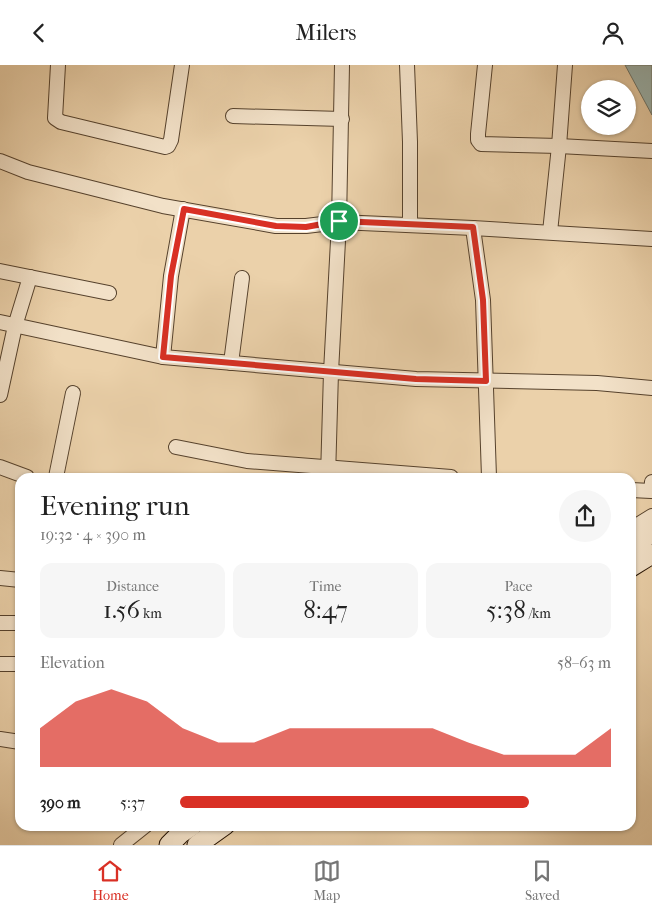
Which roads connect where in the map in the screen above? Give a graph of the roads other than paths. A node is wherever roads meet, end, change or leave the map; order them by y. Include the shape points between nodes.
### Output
1 (58, 65) edge
2 (182, 65) edge
3 (342, 65) edge
4 (406, 65) edge
5 (485, 65) edge
6 (565, 65) edge
7 (234, 116) dead end
8 (342, 119) junction
9 (559, 146) junction
10 (652, 151) edge
11 (0, 161) edge
12 (184, 209) junction
13 (339, 221) junction
14 (410, 225) junction
15 (473, 227) junction
16 (550, 232) junction
17 (652, 239) edge
18 (0, 271) edge
19 (30, 277) junction
20 (242, 278) dead end
21 (109, 293) dead end
22 (0, 322) edge
23 (15, 326) junction
24 (163, 357) junction
25 (231, 363) junction
26 (331, 372) junction
27 (486, 381) junction
28 (652, 388) edge
29 (73, 393) dead end
30 (0, 395) edge
31 (176, 447) dead end
32 (0, 467) edge
33 (16, 473) edge
34 (57, 473) edge
35 (329, 473) edge
36 (489, 473) edge
37 (652, 489) edge
38 (636, 490) edge
39 (652, 517) edge
40 (636, 526) edge
41 (652, 533) edge
42 (636, 543) edge
43 (652, 554) edge
44 (636, 564) edge
45 (0, 578) edge
46 (15, 580) edge
47 (0, 623) edge
48 (15, 623) edge
49 (0, 664) edge
50 (15, 664) edge
51 (0, 739) edge
52 (15, 741) edge
53 (138, 831) edge
54 (184, 831) edge
55 (217, 831) edge
56 (121, 845) edge
57 (169, 845) edge
58 (197, 845) edge

1 - 2 street via 54,118 164,147 171,141
3 - 8 street
4 - 14 street
5 - 9 street via 478,133 481,144
6 - 9 street
7 - 8 street
8 - 13 street
9 - 10 street
9 - 16 street
11 - 12 street via 28,172
12 - 13 street via 276,226 306,227
12 - 24 street via 171,276
13 - 14 street
13 - 26 street
14 - 15 street
15 - 16 street
15 - 27 street via 483,300
16 - 17 street
18 - 19 street
19 - 21 street
19 - 23 street
20 - 25 street
22 - 23 street
23 - 24 street
23 - 30 street
24 - 25 street
25 - 26 street
26 - 27 street
26 - 35 street
27 - 28 street via 597,383
27 - 36 street
29 - 34 street
31 - 35 street
32 - 33 street
37 - 38 street
39 - 40 street
41 - 42 main road
43 - 44 main road
45 - 46 street
47 - 48 street
49 - 50 street
51 - 52 street
53 - 56 street
54 - 57 main road
55 - 58 main road

